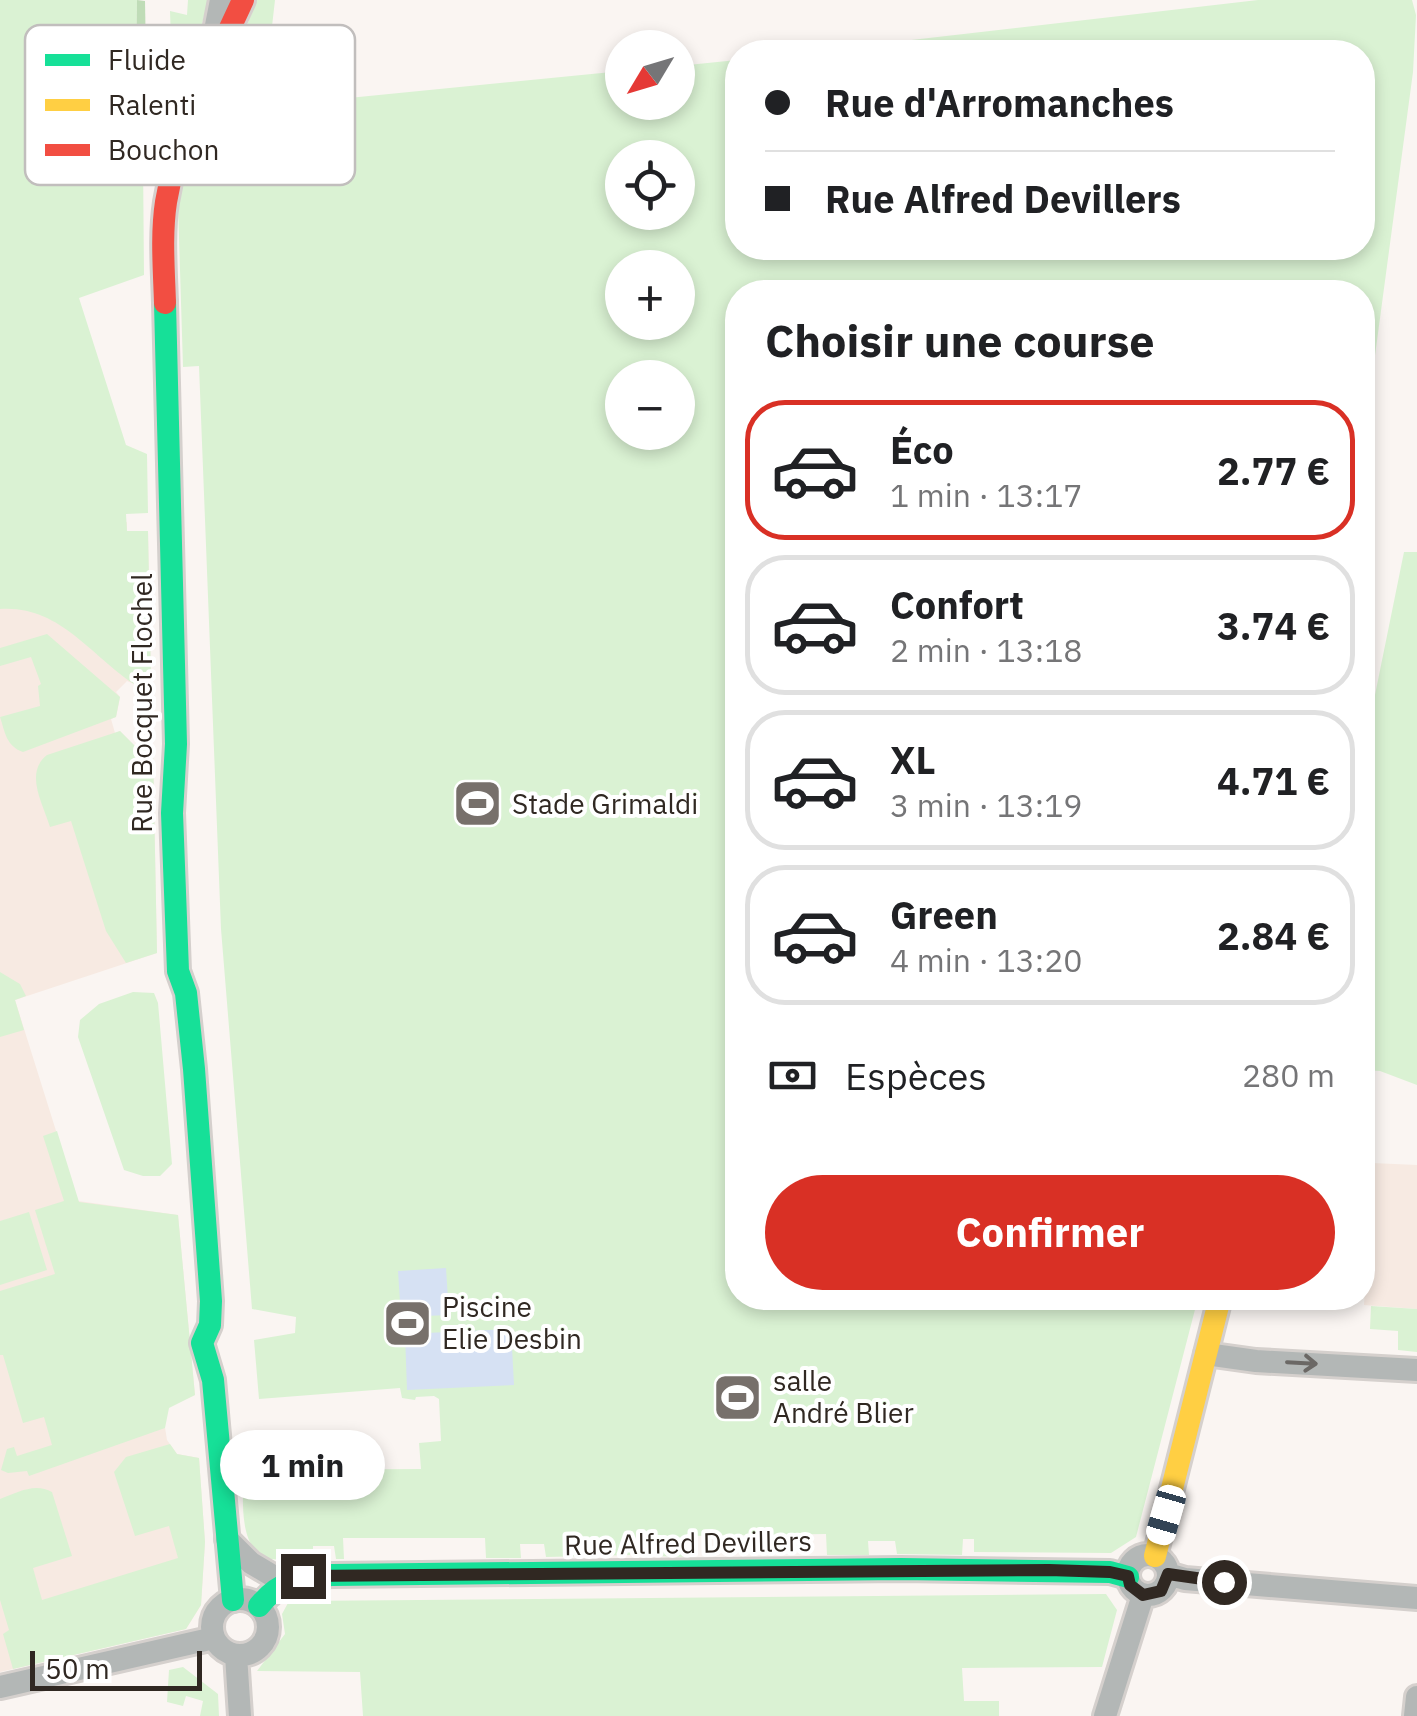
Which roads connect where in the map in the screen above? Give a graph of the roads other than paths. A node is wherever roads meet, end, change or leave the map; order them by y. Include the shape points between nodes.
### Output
1 (221, 0) edge
2 (243, 0) edge
3 (216, 25) edge
4 (232, 25) edge
5 (170, 185) edge
6 (1217, 1310) edge
7 (1206, 1354) junction
8 (1417, 1370) edge
9 (227, 1539) junction
10 (1162, 1565) junction
11 (283, 1582) junction
12 (1136, 1586) junction
13 (1417, 1598) edge
14 (233, 1600) junction
15 (259, 1606) junction
16 (214, 1638) junction
17 (236, 1655) junction
18 (0, 1687) edge
19 (1417, 1696) edge
20 (240, 1716) edge
21 (1105, 1716) edge
22 (1416, 1716) edge

1 - 3 street, Rue Bocquet Flochel
2 - 4 street, Rue Bocquet Flochel
5 - 9 street, Rue Bocquet Flochel via 164,283 176,938 194,1069 211,1301 202,1344 213,1380
6 - 7 street
7 -> 8 street
7 - 10 street
9 - 11 street
9 - 14 street, Rue Bocquet Flochel
10 - 12 street via 1161,1591
10 - 12 street via 1140,1557 1133,1562
10 - 13 street via 1185,1579
11 - 12 street, Rue Alfred Devillers via 332,1574 901,1569 1080,1571
11 - 15 street
12 - 21 street
14 - 15 street
14 - 16 street via 213,1619
15 - 17 street via 268,1634 256,1651
16 - 17 street
16 - 18 street
17 - 20 street
19 - 22 street

